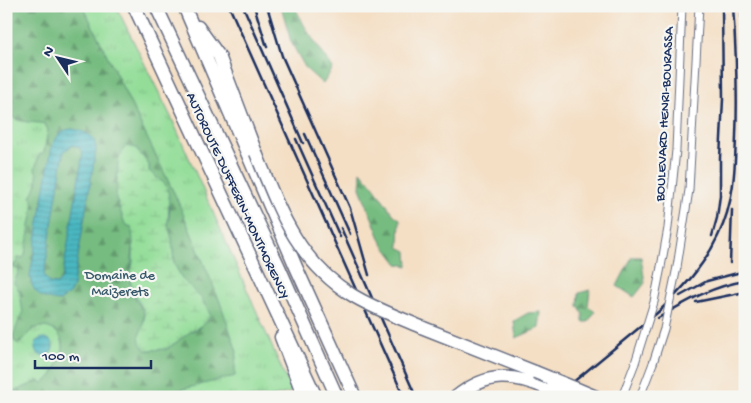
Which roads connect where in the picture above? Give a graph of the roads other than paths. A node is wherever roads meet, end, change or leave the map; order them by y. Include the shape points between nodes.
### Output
1 (134, 6) edge
2 (156, 6) edge
3 (682, 6) edge
4 (699, 6) edge
5 (186, 11) edge
6 (266, 287) junction
7 (553, 393) edge
8 (573, 393) edge
9 (304, 397) edge
10 (316, 397) edge
11 (337, 397) edge
12 (355, 397) edge
13 (456, 397) edge
14 (596, 397) edge
15 (622, 397) edge
16 (640, 397) edge

1 - 6 highway, AUTOROUTE DUFFERIN-MONTMORENCY
2 - 11 highway, AUTOROUTE DUFFERIN-MONTMORENCY
3 - 15 street, BOULEVARD HENRI-BOURASSA, bridge via 676,150 668,228 654,302
4 - 16 street, BOULEVARD HENRI-BOURASSA, bridge via 689,190 664,329
5 - 8 highway, bridge via 219,56 285,222 311,261 353,296
5 - 12 highway
6 - 9 highway via 287,356
6 - 10 highway, AUTOROUTE DUFFERIN-MONTMORENCY
7 - 8 highway, bridge
7 - 13 highway via 530,381 502,377 477,384
8 - 14 highway

